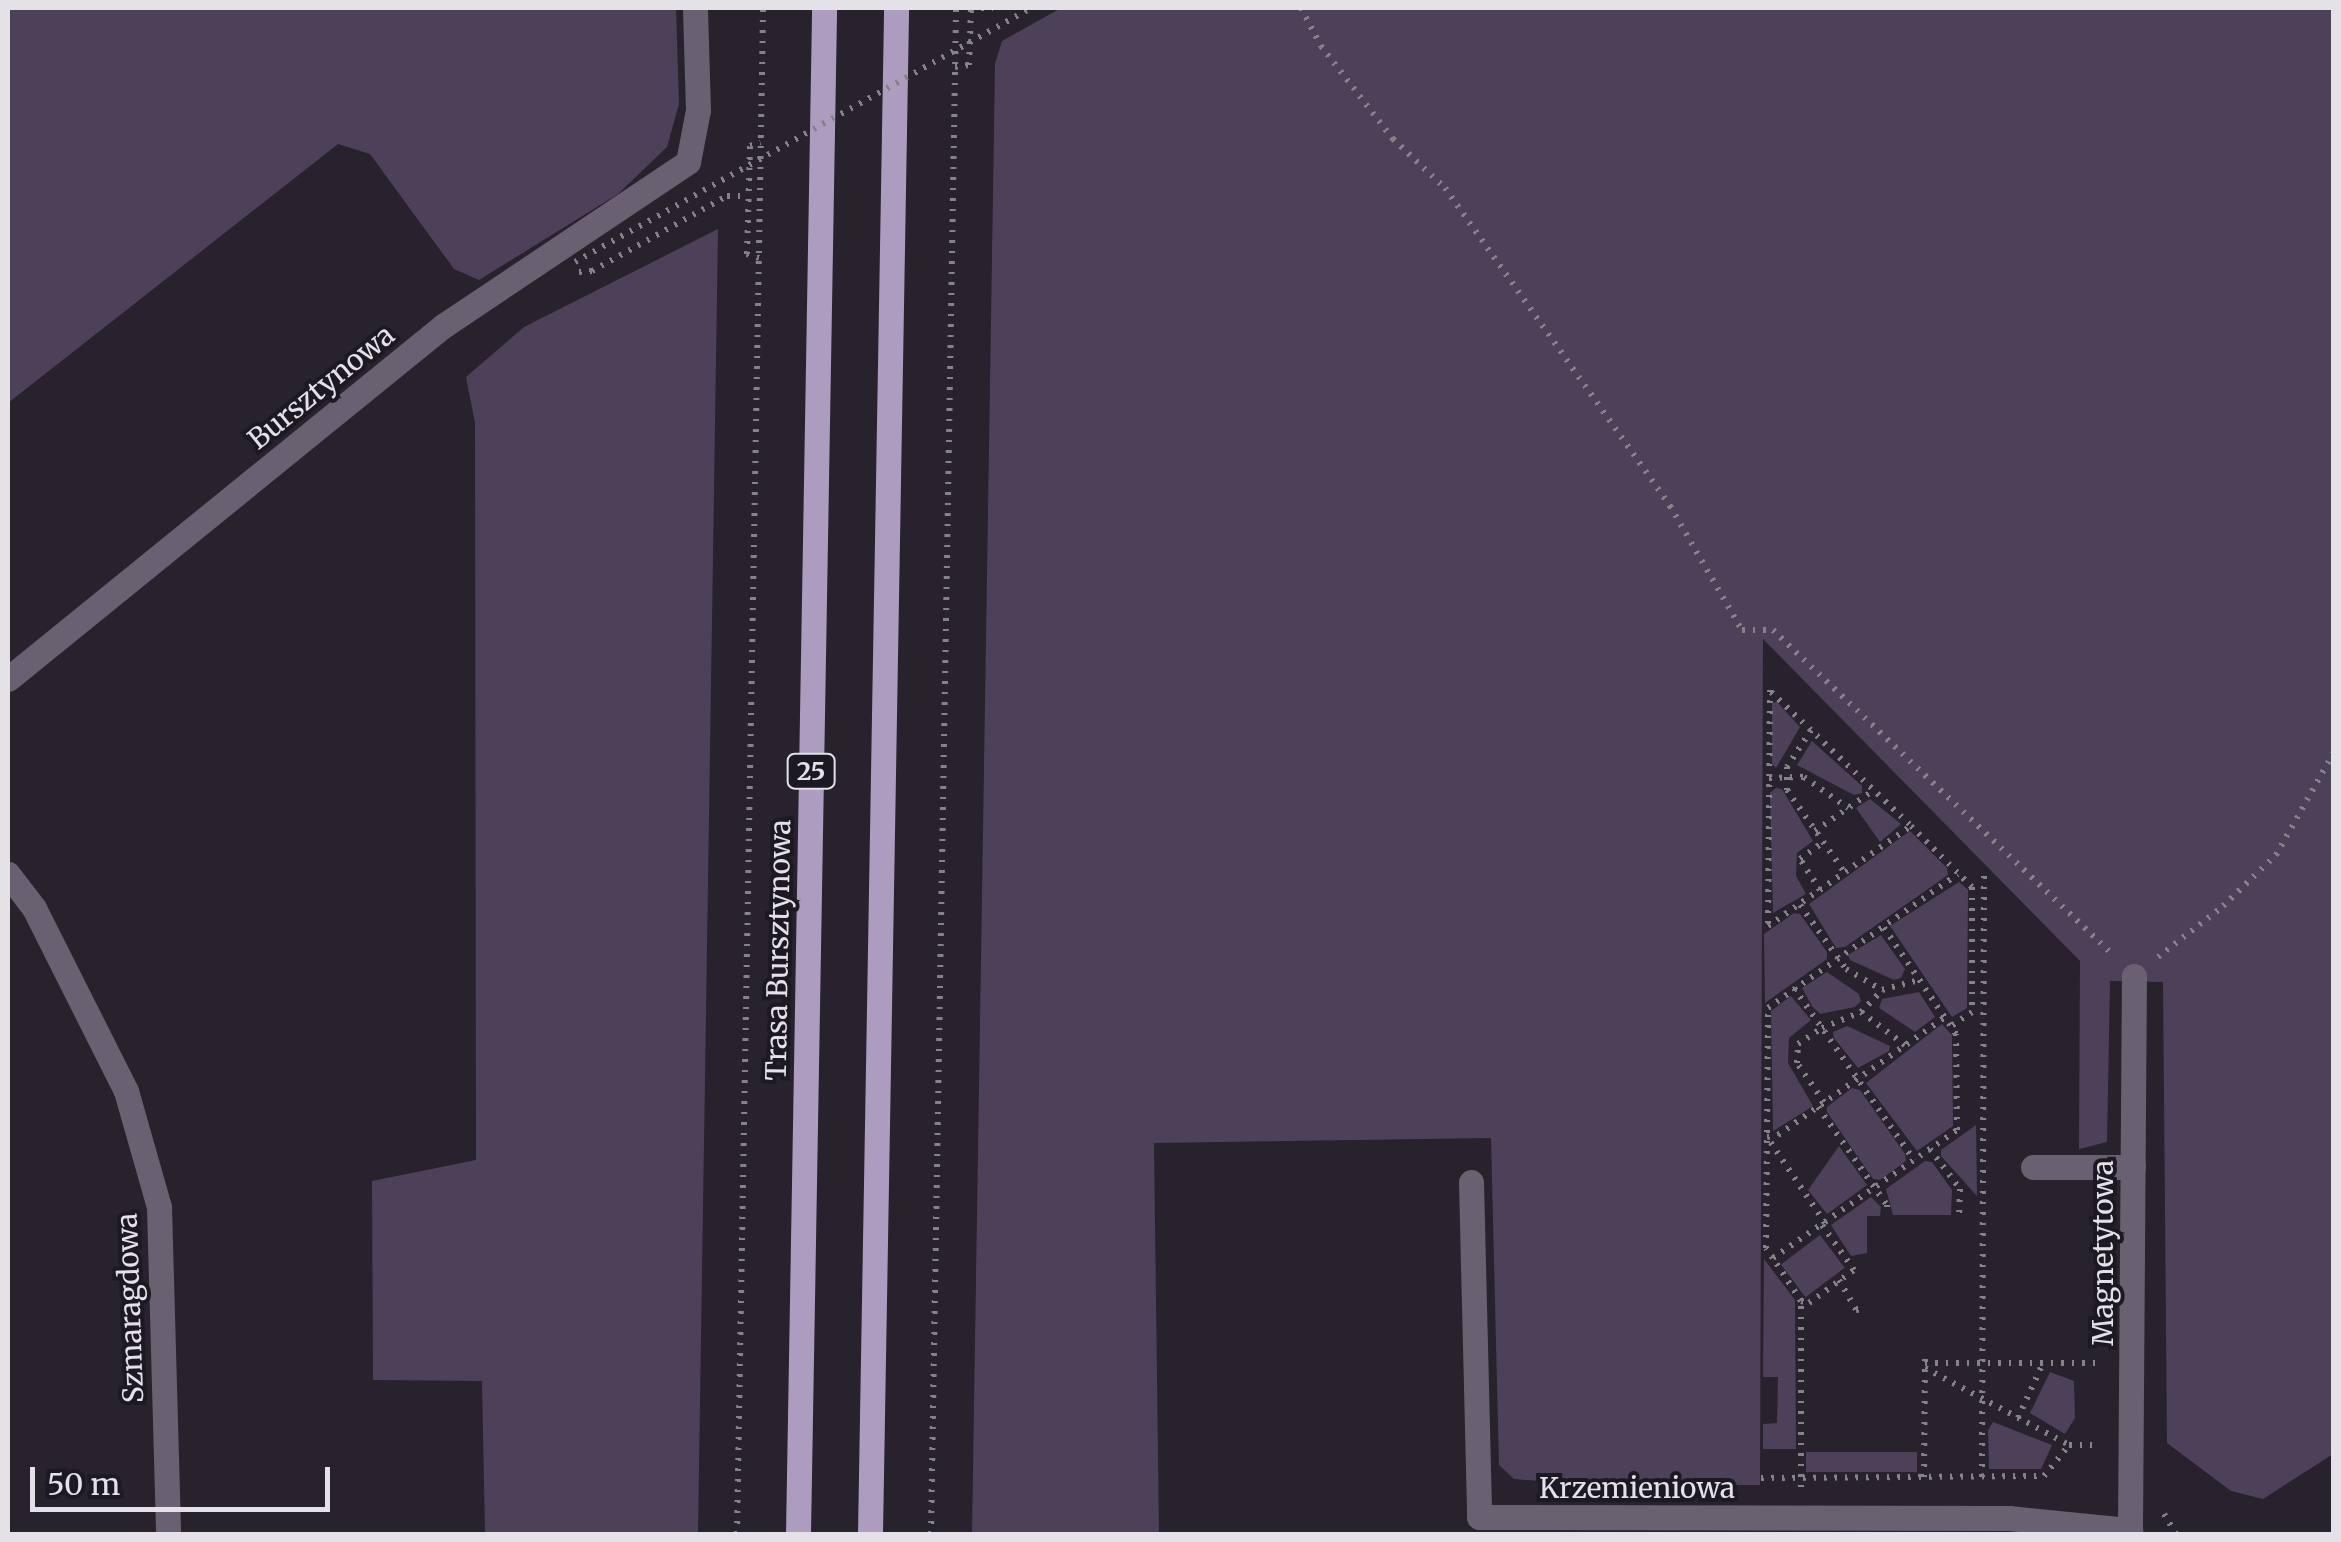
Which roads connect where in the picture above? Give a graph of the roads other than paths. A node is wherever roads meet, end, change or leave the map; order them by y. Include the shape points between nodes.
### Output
1 (696, 8) edge
2 (824, 8) edge
3 (896, 8) edge
4 (8, 679) edge
5 (8, 874) edge
6 (2134, 976) road end
7 (2034, 1166) dead end
8 (2133, 1167) junction
9 (1471, 1182) dead end
10 (1479, 1526) edge
11 (2133, 1532) edge
12 (168, 1534) edge
13 (798, 1534) edge
14 (870, 1534) edge

1 - 4 street, Bursztynowa via 698,110 688,162 443,326
2 - 13 main road, Trasa Bursztynowa / 25
3 - 14 main road
5 - 12 street, Szmaragdowa via 34,908 126,1092 159,1206
6 - 8 street, Magnetytowa
7 - 8 street
8 - 11 street, Magnetytowa
9 - 10 street, Krzemieniowa
10 - 11 street, Krzemieniowa via 2008,1518

